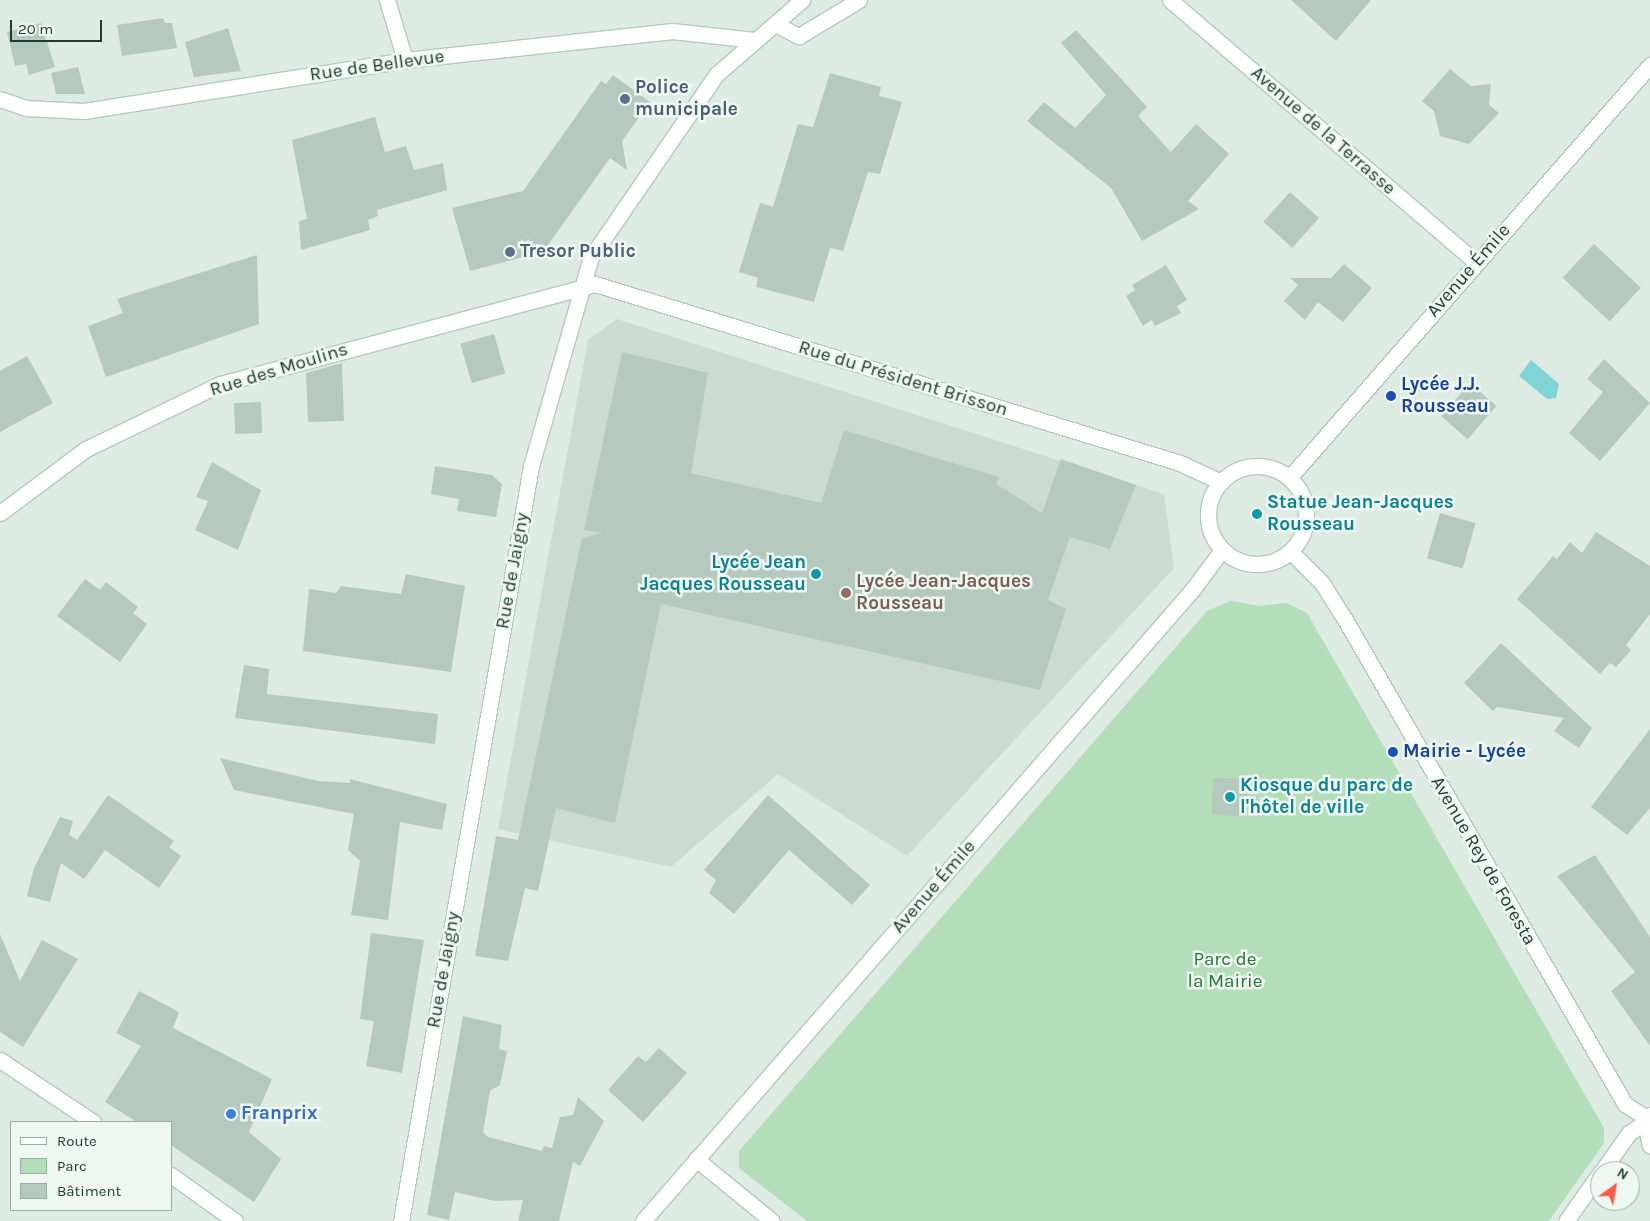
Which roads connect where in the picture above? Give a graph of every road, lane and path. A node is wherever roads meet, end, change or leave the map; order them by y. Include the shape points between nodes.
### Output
1 (387, 0) edge
2 (802, 0) edge
3 (859, 0) edge
4 (1170, 0) edge
5 (777, 25) junction
6 (755, 40) junction
7 (405, 60) junction
8 (1650, 65) edge
9 (0, 99) edge
10 (1476, 262) junction
11 (583, 286) junction
12 (1289, 478) junction
13 (1221, 482) junction
14 (0, 513) edge
15 (1222, 550) junction
16 (1291, 552) junction
17 (0, 1060) edge
18 (1649, 1118) edge
19 (92, 1121) edge
20 (1650, 1146) edge
21 (696, 1160) junction
22 (1609, 1161) edge
23 (172, 1176) edge
24 (1590, 1187) edge
25 (235, 1221) edge
26 (401, 1221) edge
27 (643, 1221) edge
28 (772, 1221) edge
29 (1566, 1221) edge

1 - 7 street
2 - 5 street, Rue de Jaigny
3 - 5 street via 799,36
4 - 10 street, Avenue de la Terrasse
5 - 6 street, Rue de Jaigny
6 - 7 street, Rue de Bellevue via 672,31
6 - 11 street, Rue de Jaigny via 717,74 596,246
7 - 9 street, Rue de Bellevue via 84,111 26,108
8 - 10 street, Avenue Émile
10 - 12 street, Avenue Émile
11 - 13 street, Rue du Président Brisson via 595,284 1180,463
11 - 14 street, Rue des Moulins via 220,384 86,449
11 - 26 street, Rue de Jaigny via 531,466
12 - 13 street via 1276,470 1246,467
12 - 16 street via 1300,491 1306,523
13 - 15 street via 1212,495 1209,517
15 - 16 street via 1250,565 1278,560
15 - 21 street, Avenue Émile via 1194,589
16 - 18 street, Avenue Rey de Foresta via 1322,583 1343,616 1625,1104
17 - 19 street
18 - 20 street
18 - 22 street via 1629,1133
21 - 27 street, Avenue Émile
21 - 28 street
23 - 25 street
24 - 29 street

